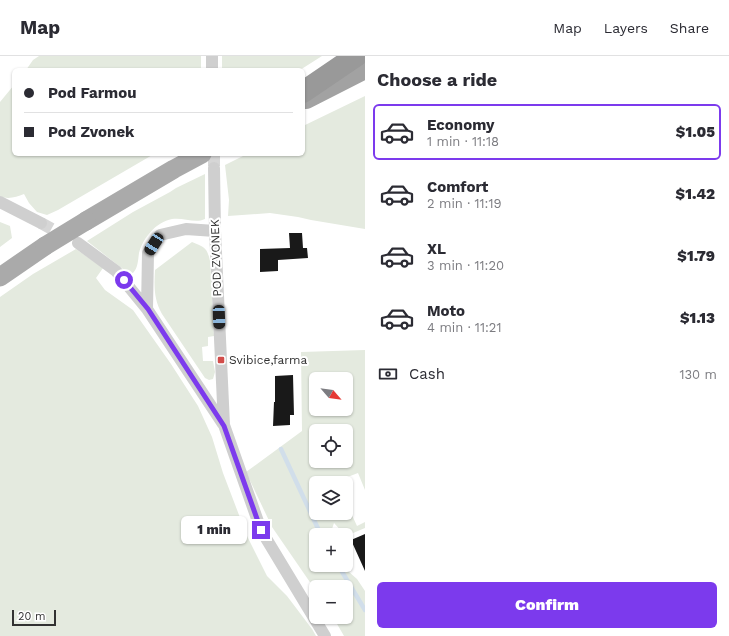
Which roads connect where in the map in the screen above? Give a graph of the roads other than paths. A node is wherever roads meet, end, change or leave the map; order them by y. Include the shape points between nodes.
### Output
1 (212, 56) edge
2 (356, 56) edge
3 (212, 68) edge
4 (365, 69) edge
5 (365, 82) edge
6 (305, 91) edge
7 (305, 100) edge
8 (305, 107) edge
9 (208, 161) edge
10 (0, 202) edge
11 (41, 223) tunnel mouth
12 (215, 231) junction
13 (78, 243) tunnel mouth
14 (0, 277) edge
15 (148, 309) junction
16 (224, 426) junction
17 (325, 636) edge

1 - 3 street
2 - 6 highway
4 - 7 highway
5 - 8 highway
9 - 12 street, POD ZVONEK
9 - 14 main road, bridge via 174,169 45,246
10 - 11 street
12 - 15 street via 186,229 160,235 148,253
12 - 16 street, POD ZVONEK
13 - 15 street via 116,271
15 - 16 street
16 - 17 street, POD ZVONEK via 261,530

